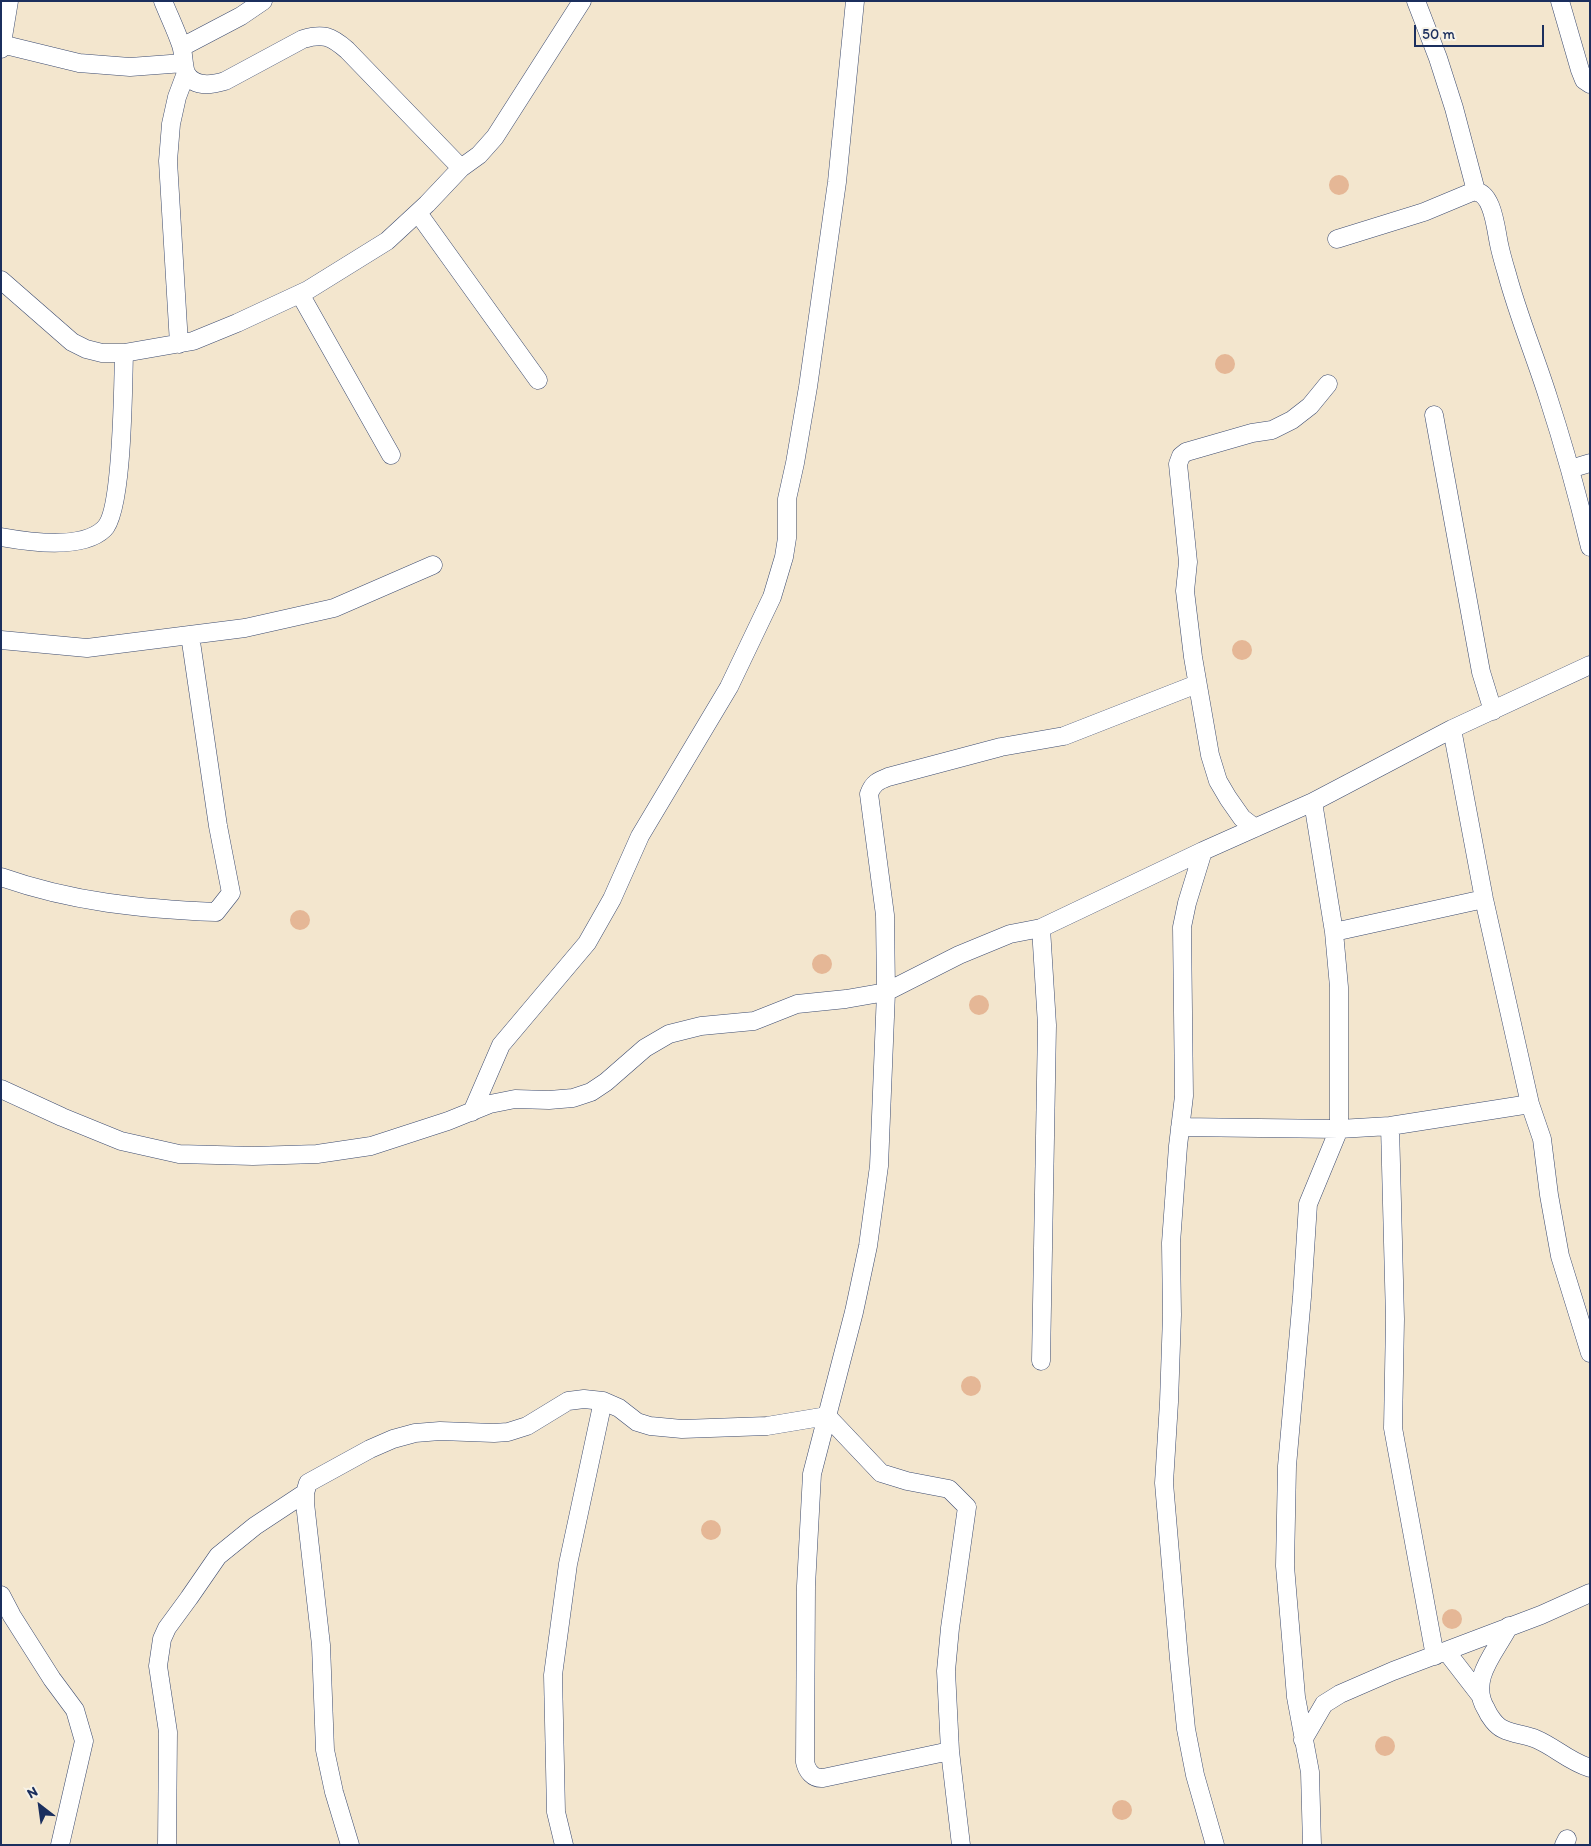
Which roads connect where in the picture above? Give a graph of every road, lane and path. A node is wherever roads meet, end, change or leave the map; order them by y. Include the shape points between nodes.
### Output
1 (9, 1) edge
2 (163, 1) edge
3 (263, 1) edge
4 (582, 1) edge
5 (854, 1) edge
6 (1416, 1) edge
7 (1560, 1) edge
8 (2, 46) edge
9 (184, 61) junction
10 (1590, 84) edge
11 (461, 168) junction
12 (1476, 192) junction
13 (418, 213) junction
14 (1338, 239) dead end
15 (1, 280) edge
16 (300, 294) junction
17 (179, 344) junction
18 (124, 353) junction
19 (538, 380) dead end
20 (1328, 384) dead end
21 (1434, 415) dead end
22 (391, 455) dead end
23 (1590, 463) edge
24 (1570, 469) junction
25 (1, 538) edge
26 (1590, 548) edge
27 (433, 565) dead end
28 (190, 635) junction
29 (1, 640) edge
30 (1590, 665) edge
31 (1197, 684) junction
32 (1493, 711) junction
33 (1452, 729) junction
34 (1313, 802) junction
35 (1255, 828) junction
36 (1203, 852) junction
37 (1, 877) edge
38 (1484, 899) junction
39 (1041, 928) junction
40 (1334, 932) junction
41 (886, 992) junction
42 (1, 1089) edge
43 (1530, 1104) junction
44 (472, 1112) junction
45 (1390, 1126) junction
46 (1180, 1127) junction
47 (1338, 1129) junction
48 (1585, 1322) edge
49 (1590, 1353) edge
50 (1042, 1361) dead end
51 (603, 1401) junction
52 (827, 1416) junction
53 (304, 1493) junction
54 (1590, 1593) edge
55 (1, 1596) edge
56 (1509, 1626) junction
57 (1441, 1654) junction
58 (1480, 1695) junction
59 (1303, 1740) junction
60 (950, 1751) junction
61 (1590, 1768) edge
62 (60, 1845) edge
63 (167, 1845) edge
64 (350, 1845) edge
65 (564, 1845) edge
66 (961, 1845) edge
67 (1215, 1845) edge
68 (1312, 1845) edge

1 - 8 street
2 - 9 street
3 - 9 street
4 - 11 street via 495,137 479,155
5 - 44 street via 838,182 808,387 787,499 784,557 772,597 729,687 640,836 612,899 587,943 501,1045
6 - 12 street via 1438,58
7 - 10 street via 1580,70 1584,80
8 - 9 street via 79,63 130,67
9 - 11 street via 194,81 214,84 303,39 327,36 347,50
9 - 17 street via 171,124 168,161
11 - 13 street
12 - 14 street
12 - 24 street via 1483,194 1493,213 1511,291
13 - 16 street via 387,241
13 - 19 street
15 - 18 street via 72,342 102,353
16 - 17 street via 237,323
16 - 22 street
17 - 18 street
18 - 25 street via 122,441 114,506 108,524 83,541 31,542
20 - 31 street via 1310,406 1272,430 1243,435 1181,456 1178,464 1188,562 1185,591
21 - 32 street via 1481,672
23 - 24 street
24 - 26 street
27 - 28 street via 334,608 245,628
28 - 29 street via 87,648
28 - 37 street via 231,892 216,912 151,909 82,899 31,888
30 - 32 street
31 - 35 street via 1218,781 1242,818
31 - 41 street via 1064,736 992,749 888,776 872,785 870,806 885,916
32 - 33 street
33 - 34 street
33 - 38 street
34 - 35 street
34 - 40 street
35 - 36 street
36 - 39 street
36 - 46 street via 1182,927 1184,1096
38 - 40 street
38 - 43 street
39 - 41 street via 1010,934 959,954
39 - 50 street via 1047,1025
40 - 47 street via 1339,987
41 - 44 street via 846,1000 797,1004 754,1022 701,1026 669,1034 645,1048 591,1092 573,1098 514,1099
41 - 52 street via 879,1166 868,1246
42 - 44 street via 121,1141 179,1154 253,1156 362,1147 415,1133
43 - 45 street
43 - 48 street via 1542,1139 1560,1256
45 - 47 street
45 - 57 street via 1395,1319 1393,1428
46 - 47 street
46 - 67 street via 1171,1243 1170,1402 1164,1484 1186,1729
47 - 59 street via 1308,1204 1287,1466 1285,1566 1296,1697
48 - 49 street
51 - 52 street via 637,1422 682,1429 768,1426
51 - 53 street via 584,1399 568,1402 527,1426 508,1432 440,1431 393,1439 312,1480
51 - 65 street via 568,1564 553,1675 556,1812
52 - 60 street via 881,1473 907,1482 949,1489 967,1507 946,1671
52 - 60 street via 812,1474 808,1534 806,1768 814,1776 823,1778
53 - 63 street via 218,1556 162,1639 158,1666 168,1732
53 - 64 street via 321,1645 326,1750 334,1792
54 - 56 street
55 - 62 street via 75,1710 84,1741
56 - 57 street
56 - 58 street via 1487,1662 1480,1680
57 - 58 street
57 - 59 street via 1354,1687 1324,1704
58 - 61 street via 1489,1715 1502,1729 1537,1739
59 - 68 street via 1310,1772
60 - 66 street

